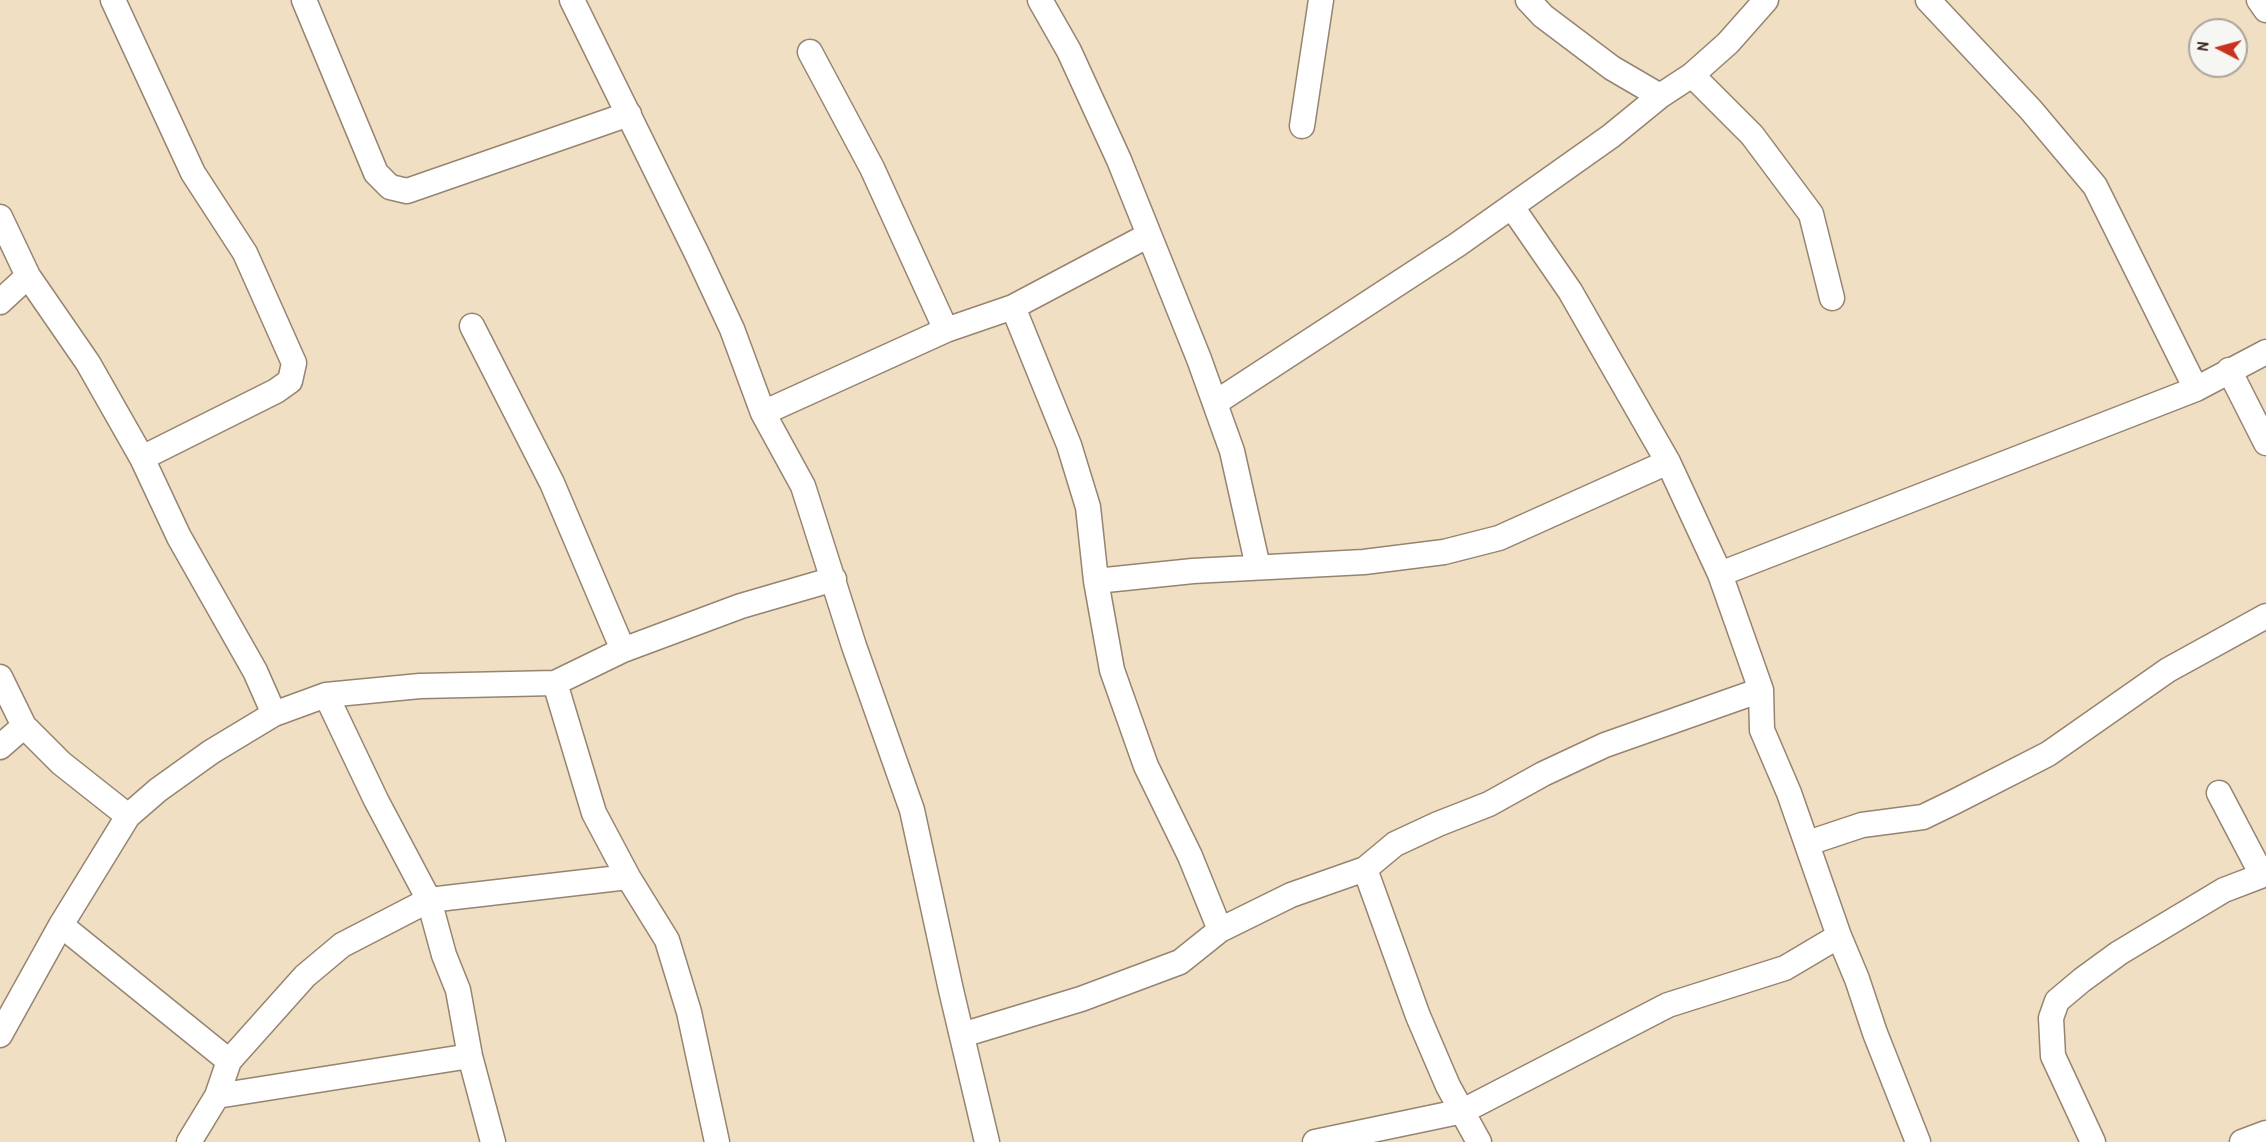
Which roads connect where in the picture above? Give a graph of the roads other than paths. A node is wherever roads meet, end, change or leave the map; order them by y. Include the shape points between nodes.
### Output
1 (113, 0) edge
2 (304, 0) edge
3 (572, 0) edge
4 (1040, 0) edge
5 (1321, 0) edge
6 (1528, 0) edge
7 (1766, 0) edge
8 (1928, 0) edge
9 (2259, 0) edge
10 (2266, 10) edge
11 (810, 52) dead end
12 (1692, 75) junction
13 (1660, 96) junction
14 (629, 114) junction
15 (1302, 126) dead end
16 (1512, 207) junction
17 (0, 217) edge
18 (1147, 236) junction
19 (28, 276) junction
20 (1832, 298) dead end
21 (0, 302) edge
22 (1013, 307) junction
23 (472, 326) dead end
24 (946, 330) junction
25 (2266, 352) edge
26 (2229, 370) junction
27 (2196, 389) junction
28 (1215, 403) junction
29 (763, 412) junction
30 (2266, 443) edge
31 (142, 458) junction
32 (1668, 462) junction
33 (1258, 567) junction
34 (1720, 574) junction
35 (834, 579) junction
36 (1096, 581) junction
37 (2266, 616) edge
38 (623, 650) junction
39 (0, 676) edge
40 (555, 683) junction
41 (1761, 690) junction
42 (326, 695) junction
43 (274, 714) junction
44 (24, 726) junction
45 (0, 747) edge
46 (2219, 793) dead end
47 (129, 816) junction
48 (1808, 843) junction
49 (1365, 869) junction
50 (2264, 874) edge
51 (627, 877) junction
52 (429, 900) junction
53 (61, 925) junction
54 (1220, 930) junction
55 (1839, 936) junction
56 (0, 1035) edge
57 (962, 1035) junction
58 (470, 1056) junction
59 (229, 1061) junction
60 (218, 1096) junction
61 (1463, 1111) junction
62 (2266, 1133) edge
63 (189, 1142) edge
64 (493, 1142) edge
65 (717, 1142) edge
66 (987, 1142) edge
67 (1315, 1142) edge
68 (1479, 1142) edge
69 (1918, 1142) edge
70 (2093, 1142) edge
71 (2241, 1142) edge

1 - 31 street via 193,173 245,253 294,363 290,381 276,391
2 - 14 street via 376,173 390,187 407,191
3 - 14 street
4 - 18 street via 1069,51 1119,160
5 - 15 street
6 - 13 street via 1612,68
7 - 12 street via 1728,43
8 - 27 street via 2031,110 2095,186
9 - 10 street
11 - 24 street via 872,168
12 - 13 street
12 - 20 street via 1752,135 1811,214
13 - 16 street
14 - 29 street via 727,318
16 - 28 street
16 - 32 street via 1570,291
17 - 19 street
18 - 22 street
18 - 28 street
19 - 21 street
19 - 31 street via 88,363
22 - 24 street
22 - 36 street via 1069,445 1088,507
23 - 38 street via 552,483
24 - 29 street
25 - 26 street
26 - 27 street
26 - 30 street
27 - 34 street
28 - 33 street via 1232,451
29 - 35 street via 803,486
31 - 43 street via 179,537 255,671
32 - 33 street via 1498,538 1444,552 1364,562
32 - 34 street
33 - 36 street
34 - 41 street
35 - 38 street via 741,606
35 - 57 street via 912,810
36 - 54 street via 1113,670 1146,766 1190,856
37 - 48 street via 2168,670 2048,754 1956,801 1923,817 1862,825
38 - 40 street
39 - 44 street
40 - 42 street via 420,686
40 - 51 street via 594,813
41 - 48 street via 1762,730
41 - 49 street via 1605,745 1490,804 1395,844
42 - 43 street
42 - 52 street
43 - 47 street via 212,752
44 - 45 street
44 - 47 street via 61,763
46 - 50 street
47 - 53 street
48 - 55 street
49 - 54 street via 1292,895
49 - 61 street via 1418,1016
50 - 70 street via 2224,890 2119,953 2057,1001 2050,1018 2053,1056
51 - 52 street
51 - 65 street via 667,940 689,1012
52 - 58 street via 458,990
52 - 59 street via 342,945 305,976
53 - 56 street
53 - 59 street
54 - 57 street via 1180,962 1081,999
55 - 61 street via 1785,968 1668,1005
55 - 69 street
57 - 66 street
58 - 60 street
58 - 64 street
59 - 60 street
60 - 63 street
61 - 67 street
61 - 68 street
62 - 71 street

